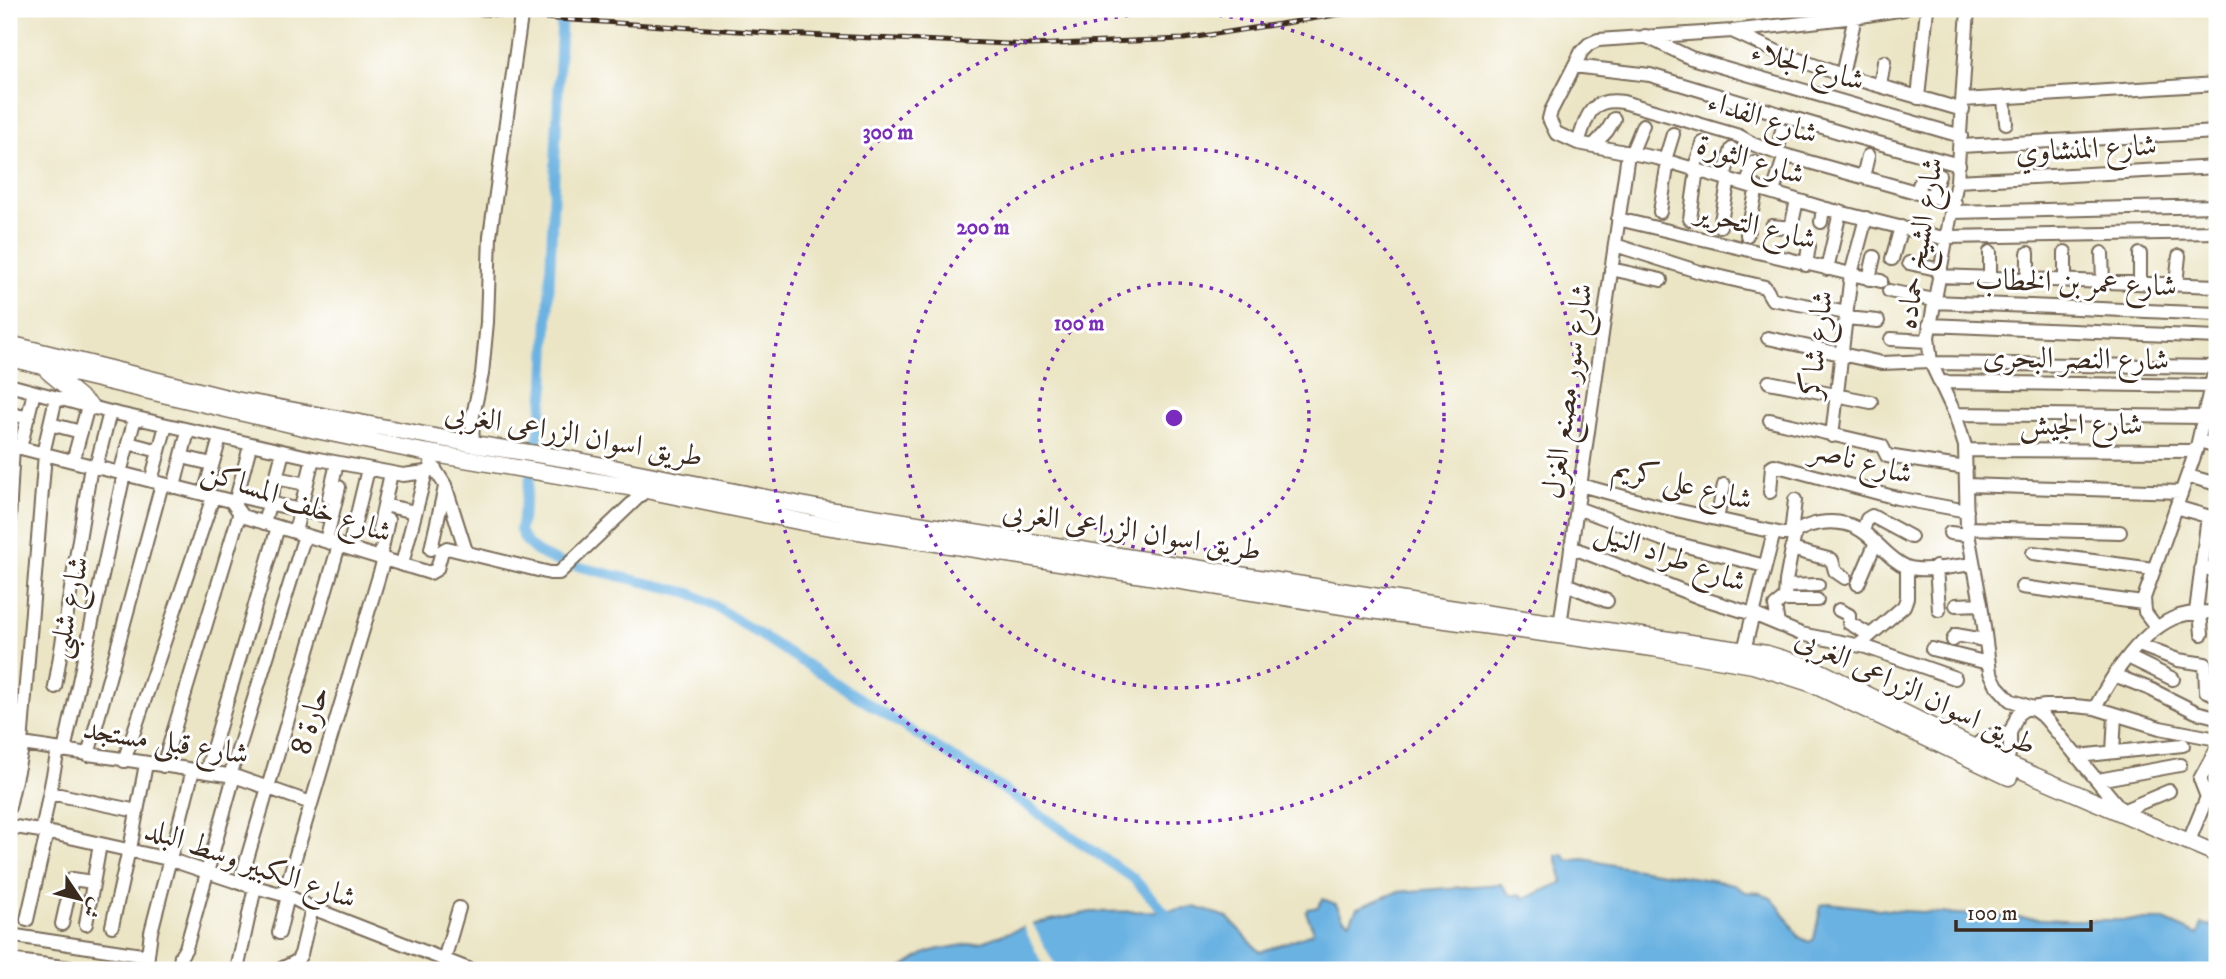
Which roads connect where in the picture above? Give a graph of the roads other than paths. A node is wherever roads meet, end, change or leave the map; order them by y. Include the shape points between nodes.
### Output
1 (522, 9) edge
2 (1904, 9) edge
3 (1927, 9) edge
4 (1968, 9) edge
5 (1855, 17) junction
6 (1732, 31) junction
7 (1643, 35) junction
8 (1884, 62) dead end
9 (1574, 66) junction
10 (1842, 75) junction
11 (2217, 84) edge
12 (1880, 86) junction
13 (1918, 98) junction
14 (2004, 98) junction
15 (1963, 105) junction
16 (1614, 119) dead end
17 (2006, 122) dead end
18 (1643, 125) dead end
19 (1782, 130) dead end
20 (2217, 132) edge
21 (1673, 134) dead end
22 (1961, 141) junction
23 (1703, 142) dead end
24 (1578, 143) junction
25 (1593, 146) junction
26 (1732, 149) dead end
27 (1629, 154) junction
28 (1781, 154) junction
29 (1868, 156) dead end
30 (1667, 161) junction
31 (1754, 162) dead end
32 (1959, 165) junction
33 (2217, 167) edge
34 (1695, 169) junction
35 (1939, 175) dead end
36 (1863, 177) junction
37 (1727, 178) junction
38 (1921, 179) dead end
39 (1957, 181) junction
40 (1752, 186) junction
41 (1773, 192) junction
42 (1917, 193) junction
43 (1932, 197) junction
44 (1797, 200) junction
45 (2217, 206) edge
46 (1954, 207) junction
47 (1823, 208) junction
48 (1660, 212) dead end
49 (1840, 212) junction
50 (1866, 218) junction
51 (1618, 219) junction
52 (1690, 219) dead end
53 (1821, 222) dead end
54 (1720, 226) dead end
55 (1772, 226) dead end
56 (1901, 227) junction
57 (2217, 232) edge
58 (1747, 235) dead end
59 (1947, 238) junction
60 (1615, 245) junction
61 (1809, 246) dead end
62 (1990, 252) dead end
63 (2065, 252) dead end
64 (2028, 253) dead end
65 (2102, 253) dead end
66 (2140, 254) dead end
67 (2179, 256) dead end
68 (1874, 257) dead end
69 (1892, 259) dead end
70 (1909, 263) dead end
71 (1805, 265) junction
72 (1827, 269) junction
73 (1611, 270) junction
74 (1940, 273) junction
75 (1851, 274) junction
76 (1990, 278) junction
77 (2028, 279) junction
78 (1661, 280) dead end
79 (2065, 280) junction
80 (2103, 282) junction
81 (2140, 283) junction
82 (1880, 284) junction
83 (2176, 284) junction
84 (2217, 286) edge
85 (1934, 301) junction
86 (2217, 314) edge
87 (1846, 316) junction
88 (1878, 321) dead end
89 (1929, 325) junction
90 (2217, 337) edge
91 (1768, 338) dead end
92 (1891, 339) dead end
93 (1928, 341) junction
94 (9, 344) edge
95 (1842, 354) junction
96 (9, 358) edge
97 (1930, 362) junction
98 (2217, 364) edge
99 (44, 368) junction
100 (1769, 382) dead end
101 (1940, 382) junction
102 (9, 385) edge
103 (2211, 386) junction
104 (34, 392) junction
105 (1837, 396) junction
106 (56, 398) junction
107 (1871, 402) dead end
108 (89, 407) junction
109 (110, 412) junction
110 (9, 413) edge
111 (1955, 414) junction
112 (2209, 414) edge
113 (28, 418) junction
114 (135, 418) junction
115 (1770, 420) dead end
116 (50, 424) junction
117 (166, 425) junction
118 (188, 431) junction
119 (81, 432) junction
120 (1832, 436) junction
121 (219, 438) junction
122 (128, 443) junction
123 (473, 444) junction
124 (14, 446) edge
125 (250, 446) junction
126 (2197, 446) junction
127 (2217, 446) edge
128 (1965, 450) junction
129 (159, 451) junction
130 (282, 452) junction
131 (423, 452) junction
132 (44, 454) junction
133 (182, 457) junction
134 (313, 458) junction
135 (73, 461) junction
136 (337, 463) junction
137 (212, 464) junction
138 (94, 467) junction
139 (1966, 468) junction
140 (368, 469) junction
141 (431, 470) junction
142 (122, 474) junction
143 (391, 474) junction
144 (2188, 475) junction
145 (276, 478) junction
146 (163, 484) junction
147 (306, 484) junction
148 (2217, 484) edge
149 (445, 485) junction
150 (1580, 485) junction
151 (1724, 485) dead end
152 (1966, 485) junction
153 (335, 486) junction
154 (646, 490) junction
155 (363, 492) junction
156 (1770, 492) dead end
157 (2181, 492) junction
158 (209, 495) junction
159 (1796, 500) dead end
160 (269, 503) junction
161 (237, 505) junction
162 (388, 506) junction
163 (2176, 507) junction
164 (1577, 508) junction
165 (300, 510) junction
166 (1967, 511) junction
167 (415, 512) junction
168 (328, 516) junction
169 (815, 516) junction
170 (2212, 518) edge
171 (1717, 519) junction
172 (9, 520) edge
173 (264, 523) junction
174 (355, 524) junction
175 (278, 527) junction
176 (382, 530) junction
177 (1863, 531) junction
178 (1968, 531) junction
179 (1774, 532) junction
180 (2120, 532) dead end
181 (300, 533) junction
182 (1793, 533) junction
183 (1950, 534) dead end
184 (1911, 537) dead end
185 (326, 541) junction
186 (1876, 542) junction
187 (407, 544) junction
188 (344, 547) junction
189 (1571, 547) junction
190 (1791, 549) junction
191 (437, 550) junction
192 (466, 551) junction
193 (2033, 553) dead end
194 (382, 558) junction
195 (1972, 564) junction
196 (402, 565) junction
197 (1765, 566) junction
198 (1907, 567) junction
199 (1936, 567) junction
200 (2201, 567) junction
201 (2154, 569) junction
202 (2217, 571) edge
203 (1566, 584) junction
204 (1818, 584) dead end
205 (1786, 586) junction
206 (2022, 587) dead end
207 (1784, 600) junction
208 (1817, 600) dead end
209 (1607, 601) dead end
210 (2143, 603) junction
211 (1981, 604) junction
212 (1956, 605) dead end
213 (1839, 610) dead end
214 (1939, 610) dead end
215 (2198, 612) junction
216 (2217, 612) edge
217 (1753, 614) junction
218 (1778, 624) junction
219 (2157, 628) junction
220 (1559, 630) junction
221 (2202, 634) dead end
222 (1870, 635) junction
223 (1953, 640) dead end
224 (1984, 640) junction
225 (1859, 645) junction
226 (2139, 645) junction
227 (1932, 649) dead end
228 (1744, 650) junction
229 (2127, 657) junction
230 (1987, 663) junction
231 (1788, 667) junction
232 (2114, 674) junction
233 (2173, 679) dead end
234 (55, 687) dead end
235 (1947, 690) dead end
236 (2214, 694) dead end
237 (2030, 708) junction
238 (2095, 709) junction
239 (2115, 715) junction
240 (2212, 716) dead end
241 (2010, 733) junction
242 (2217, 739) edge
243 (18, 743) edge
244 (2183, 745) dead end
245 (2217, 748) edge
246 (61, 751) junction
247 (2113, 751) junction
248 (1970, 752) junction
249 (88, 755) junction
250 (2078, 756) junction
251 (124, 761) junction
252 (146, 764) junction
253 (2180, 765) dead end
254 (163, 766) junction
255 (2005, 769) junction
256 (200, 771) junction
257 (232, 776) junction
258 (2098, 780) junction
259 (269, 787) junction
260 (2169, 791) dead end
261 (50, 793) junction
262 (311, 803) junction
263 (9, 807) edge
264 (137, 811) junction
265 (2124, 813) junction
266 (9, 826) edge
267 (45, 832) junction
268 (2189, 841) junction
269 (100, 844) junction
270 (130, 849) junction
271 (2217, 854) edge
272 (168, 859) junction
273 (2217, 864) edge
274 (208, 871) junction
275 (93, 882) junction
276 (240, 883) junction
277 (254, 887) junction
278 (286, 896) junction
279 (313, 908) junction
280 (459, 908) dead end
281 (27, 920) dead end
282 (62, 924) dead end
283 (86, 924) dead end
284 (111, 926) dead end
285 (279, 933) dead end
286 (9, 935) edge
287 (148, 956) junction
288 (9, 960) edge
289 (444, 960) junction
290 (87, 970) edge
291 (146, 970) edge
292 (179, 970) edge
293 (237, 970) edge
294 (279, 970) edge
295 (471, 970) edge

1 - 123 street via 493,212
2 - 5 street
3 - 13 street
4 - 15 street, شارع الشيخ حماده
5 - 6 street
5 - 10 street
6 - 7 street
6 - 10 street
7 - 9 street via 1589,44
7 - 22 street, شارع الجلاء via 1691,58
8 - 12 street
9 - 24 street, شارع الثورة via 1549,119 1556,133
9 - 32 street via 1650,75
10 - 12 street
11 - 14 street
12 - 13 street
13 - 15 street
14 - 15 street
14 - 17 street
15 - 22 street, شارع الشيخ حماده
16 - 25 street
18 - 27 street, شارع سور مصنع الغزل
19 - 28 street
20 - 22 street, شارع الجلاء
21 - 30 street
22 - 32 street, شارع الشيخ حماده
23 - 34 street
24 - 25 street, شارع الثورة
24 - 28 street, شارع الفداء via 1594,107 1607,100 1663,112
25 - 27 street, شارع الثورة
26 - 37 street
27 - 30 street, شارع الثورة
27 - 51 street, شارع سور مصنع الغزل
28 - 36 street, شارع الفداء
28 - 41 street
29 - 36 street
30 - 34 street, شارع الثورة
30 - 48 street
31 - 40 street
32 - 39 street, شارع الشيخ حماده
33 - 39 street, شارع المنشاوي
34 - 37 street, شارع الثورة
34 - 52 street
35 - 43 street
36 - 42 street, شارع الفداء
37 - 40 street, شارع الثورة
37 - 54 street
38 - 42 street
39 - 46 street, شارع الشيخ حماده
40 - 41 street, شارع الثورة
40 - 58 street
41 - 44 street, شارع الثورة
42 - 43 street, شارع الفداء
43 - 46 street, شارع الفداء
44 - 47 street, شارع الثورة
44 - 55 street via 1792,227
45 - 46 street, شارع الفداء
46 - 59 street, شارع الشيخ حماده
47 - 49 street, شارع الثورة
47 - 53 street
49 - 50 street, شارع الثورة
49 - 72 street
50 - 56 street, شارع الثورة
50 - 75 street, شارع شاكر
51 - 60 street, شارع سور مصنع الغزل
51 - 71 street, شارع التحرير
56 - 59 street, شارع الثورة
56 - 69 street
57 - 59 street, شارع الثورة
59 - 74 street, شارع الشيخ حماده
60 - 73 street, شارع سور مصنع الغزل
60 - 87 street via 1765,287 1772,299
61 - 71 street
62 - 76 street
63 - 79 street
64 - 77 street
65 - 80 street
66 - 81 street
67 - 83 street
68 - 82 street
70 - 74 street
71 - 72 street, شارع التحرير
72 - 75 street, شارع التحرير
73 - 78 street
73 - 150 street, شارع سور مصنع الغزل
74 - 76 street
74 - 85 street, شارع الشيخ حماده
75 - 82 street, شارع التحرير
75 - 87 street, شارع شاكر
76 - 77 street
77 - 79 street
79 - 80 street
80 - 81 street
81 - 83 street
82 - 85 street, شارع التحرير
83 - 84 street
85 - 86 street, شارع عمر بن الخطاب
85 - 89 street, شارع الشيخ حماده
87 - 88 street
87 - 95 street, شارع شاكر
89 - 90 street
89 - 93 street, شارع الشيخ حماده
91 - 95 street
92 - 93 street
93 - 97 street, شارع الشيخ حماده
94 - 123 main road, طريق اسوان الزراعى الغربى via 235,400
95 - 97 street via 1891,364
95 - 105 street, شارع شاكر
96 - 99 main road, طريق اسوان الزراعى الغربى
97 - 98 street
97 - 101 street, شارع الشيخ حماده
98 - 103 street
99 - 108 main road
99 - 131 main road, طريق اسوان الزراعى الغربى
100 - 105 street
101 - 103 street, شارع النصر البحرى
101 - 111 street, شارع الشيخ حماده
102 - 104 street
103 - 112 street
104 - 106 street
104 - 113 street
105 - 107 street
105 - 120 street, شارع شاكر
106 - 108 street
106 - 116 street
108 - 109 street
108 - 119 street
109 - 114 street
109 - 138 street
110 - 113 street
111 - 112 street
111 - 128 street, شارع الشيخ حماده
112 - 126 street
113 - 124 street
114 - 117 street
114 - 122 street, شارع شلبى
115 - 120 street
116 - 119 street
116 - 132 street
117 - 118 street
117 - 129 street
118 - 121 street
118 - 133 street
119 - 135 street
120 - 139 street via 1882,446 1889,456
121 - 125 street
121 - 137 street
122 - 129 street
122 - 142 street, شارع شلبى
123 - 169 main road, طريق اسوان الزراعى الغربى via 568,459
124 - 132 street, شارع خلف المساكن
124 - 172 street
125 - 130 street
125 - 161 street
126 - 127 street, شارع الجيش
126 - 128 street, شارع الجيش
126 - 144 street
128 - 139 street, شارع الشيخ حماده
129 - 146 street
130 - 134 street
130 - 145 street
131 - 141 street
131 - 154 main road, طريق اسوان الزراعى الغربى
132 - 135 street, شارع خلف المساكن
132 - 243 street
133 - 137 street
133 - 146 street
134 - 136 street
134 - 147 street
135 - 138 street, شارع خلف المساكن
136 - 140 street
136 - 153 street
137 - 158 street
138 - 142 street, شارع خلف المساكن
138 - 234 street
139 - 152 street, شارع الشيخ حماده
140 - 143 street
140 - 155 street
141 - 143 street
141 - 149 street
141 - 167 street
142 - 146 street, شارع خلف المساكن
142 - 246 street, شارع شلبى
143 - 162 street, حارة 8
144 - 148 street
144 - 157 street
145 - 147 street
145 - 160 street
146 - 158 street, شارع خلف المساكن
146 - 249 street
147 - 165 street
149 - 191 street
149 - 192 street
150 - 164 street, شارع سور مصنع الغزل
150 - 171 street, شارع على كريم
151 - 171 street
152 - 157 street
152 - 166 street, شارع الشيخ حماده
153 - 155 street
153 - 168 street
154 - 169 main road, طريق اسوان الزراعى الغربى
154 - 192 street via 559,573
155 - 174 street
156 - 166 street, شارع ناصر via 1774,464 1897,498
157 - 163 street
158 - 161 street, شارع خلف المساكن
158 - 251 street
159 - 182 street
160 - 161 street
160 - 165 street
160 - 173 street
161 - 173 street, شارع خلف المساكن
161 - 254 street
162 - 167 street
162 - 176 street, حارة 8
163 - 170 street
163 - 201 street
164 - 189 street, شارع سور مصنع الغزل
164 - 197 street via 1667,541
165 - 168 street
165 - 181 street
166 - 178 street, شارع الشيخ حماده
167 - 187 street
168 - 185 street
169 - 220 main road, طريق اسوان الزراعى الغربى
170 - 200 street
171 - 179 street, شارع على كريم
173 - 175 street, شارع خلف المساكن
174 - 176 street
174 - 188 street
175 - 181 street, شارع خلف المساكن
175 - 256 street
176 - 194 street, حارة 8
177 - 182 street via 1826,523
177 - 184 street via 1872,516
177 - 186 street
178 - 180 street
178 - 183 street
178 - 195 street, شارع الشيخ حماده
179 - 182 street, شارع على كريم
179 - 197 street
181 - 185 street, شارع خلف المساكن
181 - 257 street
182 - 190 street
185 - 188 street, شارع خلف المساكن
186 - 190 street via 1851,581 1835,572 1832,561
186 - 198 street
187 - 191 street
187 - 196 street
188 - 194 street, شارع خلف المساكن
188 - 259 street
189 - 203 street, شارع سور مصنع الغزل
189 - 217 street, شارع طراد النيل
190 - 205 street
191 - 192 street
191 - 196 street, شارع خلف المساكن via 439,566 432,572
193 - 201 street
194 - 196 street, شارع خلف المساكن
194 - 262 street, حارة 8
195 - 199 street
195 - 211 street, شارع الشيخ حماده
197 - 217 street
198 - 199 street
198 - 222 street via 1906,602
199 - 214 street
200 - 202 street
200 - 215 street
201 - 210 street
203 - 209 street
203 - 220 street, شارع سور مصنع الغزل
204 - 205 street
205 - 207 street
206 - 210 street
207 - 208 street
207 - 218 street via 1775,606
210 - 219 street
211 - 212 street
211 - 224 street, شارع الشيخ حماده
213 - 222 street via 1849,615 1849,623
215 - 216 street
215 - 219 street
215 - 221 street
217 - 218 street, شارع طراد النيل
217 - 228 street
218 - 225 street, شارع طراد النيل via 1812,637
219 - 226 street
220 - 228 main road, طريق اسوان الزراعى الغربى
220 - 231 main road, طريق اسوان الزراعى الغربى via 1753,665
222 - 225 street
223 - 224 street via 1956,635
224 - 230 street, شارع الشيخ حماده
225 - 235 street, شارع طراد النيل via 1953,677
226 - 229 street
226 - 236 street via 2178,660 2205,664 2206,691
227 - 230 street
228 - 231 main road, طريق اسوان الزراعى الغربى
229 - 232 street
229 - 233 street
230 - 237 street, شارع الشيخ حماده via 2006,696
231 - 248 main road, طريق اسوان الزراعى الغربى via 1842,681
232 - 238 street
232 - 240 street
237 - 238 street
237 - 241 street via 2018,714
237 - 250 street, شارع الشيخ حماده via 2045,718
238 - 239 street
239 - 242 street
239 - 247 street
241 - 248 street via 1988,736
241 - 255 street
243 - 246 street, شارع قبلى مستجد
243 - 263 street
244 - 247 street
245 - 268 street via 2200,779 2207,797
246 - 249 street, شارع قبلى مستجد
246 - 261 street, شارع شلبى
247 - 250 street
248 - 255 main road, طريق اسوان الزراعى الغربى
249 - 251 street, شارع قبلى مستجد
250 - 258 street, شارع الشيخ حماده
251 - 252 street, شارع قبلى مستجد
252 - 254 street, شارع قبلى مستجد
252 - 264 street
253 - 258 street
254 - 256 street, شارع قبلى مستجد
255 - 265 main road, طريق اسوان الزراعى الغربى
255 - 273 main road, طريق اسوان الزراعى الغربى
256 - 257 street, شارع قبلى مستجد
256 - 272 street
257 - 259 street, شارع قبلى مستجد
257 - 274 street
258 - 265 street, شارع الشيخ حماده
259 - 262 street, شارع قبلى مستجد
259 - 276 street
260 - 265 street
261 - 264 street
261 - 267 street, شارع شلبى
262 - 278 street, حارة 8
264 - 270 street
265 - 268 main road, طريق اسوان الزراعى الغربى
266 - 267 street, شارع الكبير وسط البلد
267 - 269 street, شارع الكبير وسط البلد
267 - 281 street, شارع شلبى
268 - 271 main road, طريق اسوان الزراعى الغربى
269 - 270 street, شارع الكبير وسط البلد
269 - 275 street
270 - 272 street, شارع الكبير وسط البلد
270 - 284 street
272 - 274 street, شارع الكبير وسط البلد
272 - 287 street
274 - 276 street, شارع الكبير وسط البلد
274 - 292 street
275 - 282 street via 72,880
275 - 283 street
276 - 277 street, شارع الكبير وسط البلد
277 - 278 street, شارع الكبير وسط البلد
277 - 293 street
278 - 279 street, شارع الكبير وسط البلد
278 - 285 street, حارة 8
279 - 289 street, شارع الكبير وسط البلد
279 - 294 street via 298,961
280 - 289 street
286 - 287 street
287 - 291 street
288 - 290 street
289 - 295 street, شارع الكبير وسط البلد

